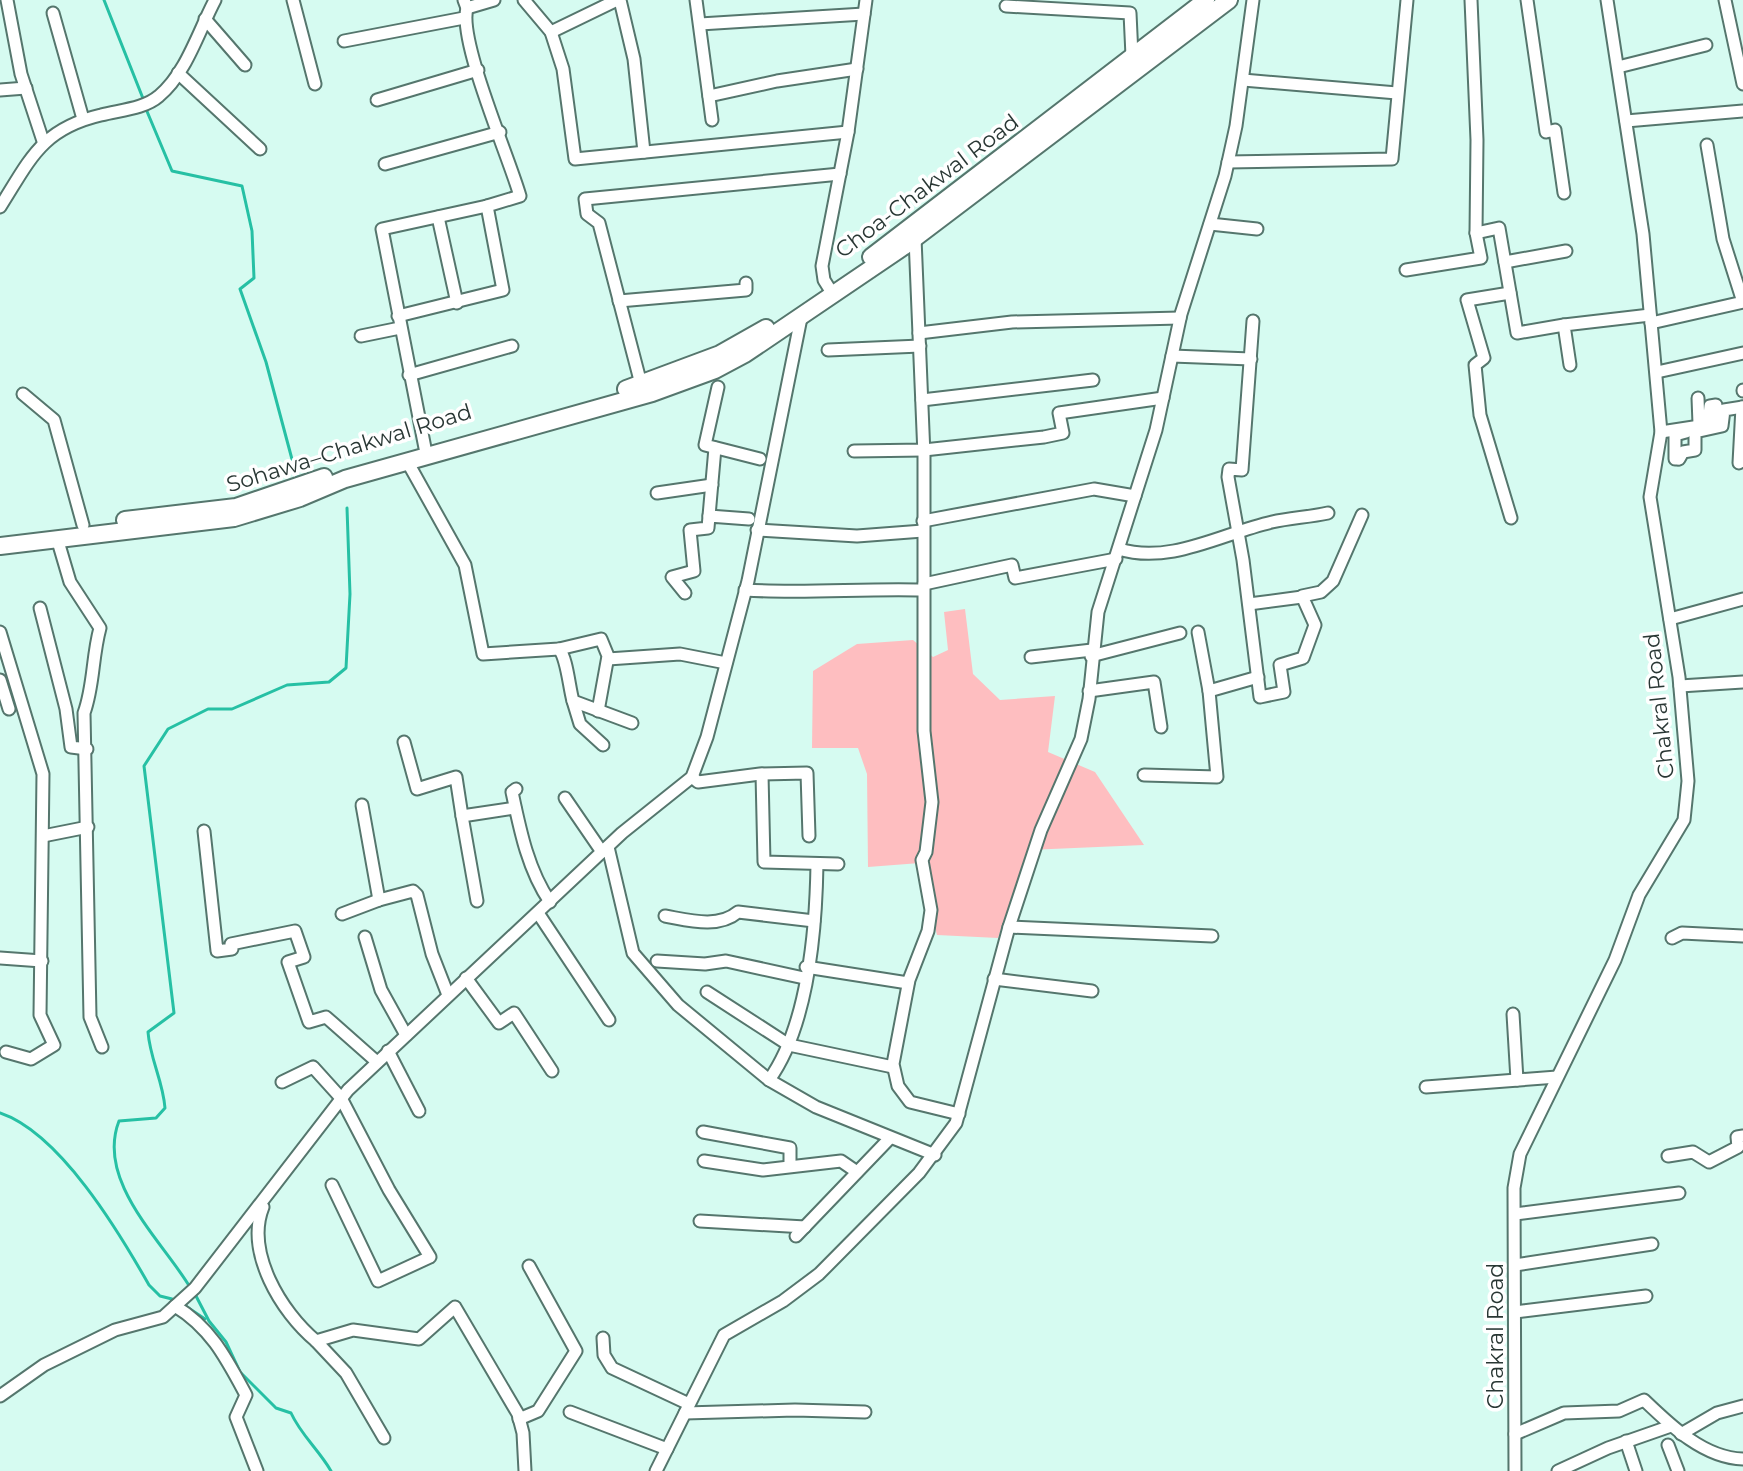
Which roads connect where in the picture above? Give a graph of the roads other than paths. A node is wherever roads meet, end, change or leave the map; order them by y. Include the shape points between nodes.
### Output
1 (7, 0) edge
2 (215, 0) edge
3 (293, 0) edge
4 (494, 0) edge
5 (524, 0) edge
6 (619, 0) edge
7 (696, 0) edge
8 (866, 0) edge
9 (1206, 0) edge
10 (1229, 0) edge
11 (1253, 0) edge
12 (1407, 0) edge
13 (1471, 0) edge
14 (1527, 0) edge
15 (1607, 0) edge
16 (1725, 0) edge
17 (1006, 6) dead end
18 (465, 9) edge
19 (53, 13) dead end
20 (864, 14) junction
21 (205, 19) junction
22 (700, 24) junction
23 (551, 32) junction
24 (344, 41) dead end
25 (1706, 45) dead end
26 (1132, 56) junction
27 (245, 65) dead end
28 (1618, 67) junction
29 (857, 69) junction
30 (478, 70) junction
31 (178, 73) junction
32 (1243, 80) junction
33 (315, 84) dead end
34 (1743, 84) edge
35 (26, 88) junction
36 (0, 90) edge
37 (1397, 93) junction
38 (709, 96) junction
39 (377, 100) dead end
40 (1743, 111) edge
41 (83, 119) junction
42 (712, 120) dead end
43 (1626, 121) junction
44 (500, 132) junction
45 (848, 132) junction
46 (43, 141) junction
47 (1707, 145) dead end
48 (260, 149) dead end
49 (644, 152) junction
50 (1228, 162) junction
51 (385, 164) dead end
52 (840, 174) junction
53 (1564, 193) dead end
54 (487, 206) junction
55 (0, 207) edge
56 (438, 217) junction
57 (1210, 224) junction
58 (1257, 229) dead end
59 (1476, 233) junction
60 (915, 238) junction
61 (1566, 251) dead end
62 (1505, 262) junction
63 (1406, 270) dead end
64 (746, 283) dead end
65 (831, 292) junction
66 (1510, 293) junction
67 (619, 301) junction
68 (457, 303) junction
69 (801, 318) junction
70 (1180, 318) junction
71 (1650, 319) junction
72 (1253, 321) dead end
73 (399, 322) junction
74 (1564, 325) junction
75 (361, 336) dead end
76 (919, 339) junction
77 (512, 346) dead end
78 (828, 350) dead end
79 (1743, 353) edge
80 (1172, 356) junction
81 (1251, 359) junction
82 (1570, 365) dead end
83 (1657, 372) junction
84 (409, 375) junction
85 (1093, 380) dead end
86 (649, 382) junction
87 (718, 387) dead end
88 (23, 394) dead end
89 (1163, 398) junction
90 (1698, 398) dead end
91 (922, 400) junction
92 (1738, 408) edge
93 (1709, 415) dead end
94 (1724, 423) junction
95 (1661, 432) junction
96 (1689, 432) dead end
97 (425, 448) junction
98 (715, 448) junction
99 (924, 450) junction
100 (854, 451) dead end
101 (760, 459) dead end
102 (407, 461) junction
103 (1739, 463) dead end
104 (712, 485) junction
105 (657, 493) dead end
106 (1135, 496) junction
107 (1328, 513) dead end
108 (1362, 515) dead end
109 (709, 516) junction
110 (1511, 518) dead end
111 (749, 519) dead end
112 (83, 525) junction
113 (923, 526) junction
114 (757, 530) junction
115 (1237, 531) junction
116 (0, 537) edge
117 (57, 538) junction
118 (0, 546) edge
119 (1117, 554) junction
120 (923, 587) junction
121 (745, 590) junction
122 (685, 593) dead end
123 (1302, 597) junction
124 (1743, 599) edge
125 (1249, 604) junction
126 (40, 608) dead end
127 (1670, 619) junction
128 (0, 632) edge
129 (1198, 632) dead end
130 (1180, 633) dead end
131 (559, 649) junction
132 (1092, 653) junction
133 (1031, 657) dead end
134 (608, 659) junction
135 (726, 663) junction
136 (1258, 677) junction
137 (0, 680) edge
138 (1743, 682) edge
139 (1680, 686) junction
140 (1089, 691) junction
141 (1209, 691) junction
142 (573, 701) junction
143 (9, 709) dead end
144 (598, 711) junction
145 (632, 723) dead end
146 (1161, 727) dead end
147 (404, 742) dead end
148 (603, 745) dead end
149 (87, 749) junction
150 (762, 774) junction
151 (1144, 775) dead end
152 (692, 777) junction
153 (516, 789) dead end
154 (565, 798) dead end
155 (362, 805) dead end
156 (515, 808) junction
157 (462, 816) junction
158 (88, 827) junction
159 (204, 831) dead end
160 (43, 836) junction
161 (809, 836) dead end
162 (605, 850) junction
163 (817, 864) junction
164 (838, 864) dead end
165 (379, 900) junction
166 (477, 901) dead end
167 (550, 902) junction
168 (538, 913) junction
169 (342, 914) dead end
170 (665, 916) dead end
171 (814, 921) junction
172 (1009, 927) junction
173 (1212, 936) dead end
174 (1743, 936) edge
175 (365, 937) dead end
176 (1672, 938) dead end
177 (0, 958) edge
178 (42, 961) junction
179 (657, 961) dead end
180 (805, 972) junction
181 (466, 978) junction
182 (994, 979) junction
183 (908, 983) junction
184 (1092, 991) dead end
185 (707, 992) dead end
186 (448, 995) junction
187 (1513, 1014) dead end
188 (609, 1020) dead end
189 (406, 1035) junction
190 (789, 1045) junction
191 (102, 1047) dead end
192 (388, 1051) junction
193 (6, 1052) dead end
194 (377, 1062) junction
195 (893, 1067) junction
196 (552, 1071) dead end
197 (1557, 1077) junction
198 (769, 1080) junction
199 (1517, 1080) junction
200 (282, 1082) dead end
201 (1426, 1087) dead end
202 (341, 1098) junction
203 (419, 1111) dead end
204 (959, 1114) junction
205 (703, 1132) dead end
206 (1743, 1136) edge
207 (890, 1138) junction
208 (935, 1155) junction
209 (1668, 1156) dead end
210 (704, 1161) dead end
211 (790, 1166) junction
212 (857, 1172) junction
213 (332, 1185) dead end
214 (1679, 1193) dead end
215 (267, 1195) junction
216 (1515, 1214) junction
217 (700, 1221) dead end
218 (1652, 1244) dead end
219 (1515, 1265) junction
220 (529, 1266) dead end
221 (1646, 1296) dead end
222 (175, 1306) junction
223 (1515, 1312) junction
224 (603, 1338) dead end
225 (316, 1341) junction
226 (0, 1396) edge
227 (1743, 1406) edge
228 (687, 1409) junction
229 (570, 1412) dead end
230 (865, 1412) dead end
231 (519, 1419) junction
232 (1676, 1430) junction
233 (1515, 1434) junction
234 (384, 1438) dead end
235 (1626, 1441) junction
236 (1668, 1445) dead end
237 (667, 1449) junction
238 (1743, 1459) edge
239 (257, 1471) edge
240 (525, 1471) edge
241 (656, 1471) edge
242 (1515, 1471) edge
243 (1558, 1471) edge
244 (1636, 1471) edge
245 (1678, 1471) edge

1 - 35 street
2 - 21 street
3 - 33 street
4 - 18 street
5 - 23 street
6 - 23 street
6 - 49 street via 634,59
7 - 22 street
8 - 20 street
9 - 26 highway, Choa-Chakwal Road
10 - 60 highway
11 - 32 street
12 - 37 street
13 - 59 street
14 - 53 street via 1546,132 1555,130
15 - 28 street, Chakral Road
16 - 34 street
17 - 26 street via 1130,13
18 - 24 street
18 - 30 street
19 - 41 street
20 - 22 street
20 - 29 street
21 - 27 street
21 - 31 street
22 - 38 street
23 - 49 street via 563,69 575,159
25 - 28 street
26 - 65 highway, Choa-Chakwal Road
28 - 43 street, Chakral Road
29 - 38 street
29 - 45 street
30 - 39 street
30 - 44 street
31 - 41 street via 145,104
31 - 48 street
32 - 37 street
32 - 50 street
35 - 36 street
35 - 46 street
37 - 50 street via 1392,159
38 - 42 street
40 - 43 street
41 - 46 street
43 - 71 street, Chakral Road
44 - 51 street
44 - 54 street via 520,196
45 - 49 street
45 - 52 street
46 - 55 street
47 - 71 street via 1723,239 1743,302
50 - 57 street
52 - 65 street via 822,266
52 - 67 street via 585,199 587,214 599,223
54 - 56 street
54 - 68 street via 503,290
56 - 68 street
56 - 73 street via 382,229
57 - 58 street
57 - 70 street
59 - 62 street via 1499,228
59 - 63 street via 1481,258
60 - 65 highway
60 - 76 street
61 - 62 street
62 - 66 street
64 - 67 street via 746,290 721,294
65 - 69 highway
65 - 86 highway, Choa-Chakwal Road via 720,354
66 - 74 street via 1517,333
66 - 110 street via 1467,300 1484,358 1475,365 1480,415
67 - 86 street
68 - 73 street
69 - 102 highway via 745,354 683,382
69 - 114 street
70 - 76 street via 1012,322
70 - 80 street
71 - 74 street
71 - 83 street, Chakral Road
72 - 81 street
73 - 75 street
73 - 84 street
74 - 82 street
76 - 78 street
76 - 91 street
77 - 84 street
79 - 83 street
80 - 81 street
80 - 89 street
81 - 115 street via 1242,470 1229,469 1228,477
83 - 95 street, Chakral Road
84 - 97 street
85 - 91 street
86 - 97 highway, Sohawa–Chakwal Road
87 - 98 street via 705,445
88 - 112 street via 54,420
89 - 99 street via 1059,413 1063,433
89 - 106 street
90 - 93 street via 1699,424 1716,421 1716,405 1710,406
91 - 99 street
92 - 94 street via 1724,410
92 - 103 street
94 - 95 street
94 - 96 street via 1695,432 1695,450 1675,459 1675,435
95 - 127 street, Chakral Road via 1650,497
97 - 112 highway, Sohawa–Chakwal Road via 236,507
98 - 101 street
98 - 104 street
99 - 100 street
99 - 113 street
102 - 117 highway via 234,518
102 - 131 street via 465,565 483,654
104 - 105 street
104 - 109 street
106 - 113 street via 1094,489
106 - 119 street
107 - 115 street
108 - 123 street via 1333,581 1321,592
109 - 111 street
109 - 122 street via 708,528 690,530 694,571 672,577
112 - 116 highway, Sohawa–Chakwal Road
113 - 114 street via 857,536
113 - 120 street
114 - 121 street
115 - 119 street via 1192,547
115 - 125 street
117 - 118 highway
117 - 149 street via 70,582 100,628 84,713
119 - 120 street via 1015,578 1012,565
119 - 132 street via 1098,612
120 - 121 street
120 - 183 street via 924,731 932,802 922,860 931,910
121 - 135 street
123 - 125 street
123 - 136 street via 1315,625 1303,658 1280,665 1284,692 1260,697
124 - 127 street
125 - 136 street
126 - 149 street via 71,747
127 - 139 street, Chakral Road
128 - 160 street via 43,774
129 - 141 street
130 - 132 street
131 - 134 street via 601,639
131 - 142 street
132 - 133 street
132 - 140 street
134 - 135 street via 680,654
134 - 144 street
135 - 152 street
136 - 141 street
137 - 143 street
138 - 139 street
139 - 197 street, Chakral Road via 1688,781 1684,820 1639,895 1615,960
140 - 146 street via 1154,682
140 - 172 street via 1081,739 1041,830
141 - 151 street via 1217,777
142 - 144 street
142 - 148 street via 580,724
144 - 145 street
147 - 157 street via 417,789 456,777
149 - 158 street
150 - 152 street via 698,782
150 - 161 street via 807,773
150 - 163 street via 764,862
152 - 162 street
153 - 156 street
154 - 162 street
155 - 165 street
156 - 157 street
156 - 167 street via 532,868
157 - 166 street
158 - 160 street
158 - 191 street via 90,1017
159 - 194 street via 217,951 295,931 304,957 288,962 309,1022 326,1017
160 - 178 street
162 - 167 street
162 - 198 street via 633,953 678,1005
163 - 164 street
163 - 171 street
165 - 169 street
165 - 186 street via 413,891 417,895
167 - 168 street
168 - 181 street
168 - 188 street
170 - 171 street via 728,921 738,912
171 - 180 street
172 - 173 street
172 - 182 street
174 - 176 street via 1682,933
175 - 189 street via 381,990
177 - 178 street
178 - 193 street via 40,1015 54,1045 31,1059
179 - 180 street via 726,961
180 - 183 street
180 - 190 street
181 - 186 street
181 - 196 street via 499,1023 514,1013
182 - 184 street
182 - 204 street
183 - 195 street
185 - 190 street
186 - 189 street
187 - 199 street
189 - 192 street
190 - 195 street
190 - 198 street
192 - 194 street
192 - 203 street
194 - 202 street
195 - 204 street via 910,1102
197 - 199 street
197 - 216 street, Chakral Road via 1520,1154
198 - 207 street via 816,1107
199 - 201 street
200 - 202 street via 313,1067
202 - 213 street via 430,1257 378,1281
202 - 215 street
204 - 208 street
205 - 211 street via 790,1148
206 - 209 street via 1737,1137 1738,1147 1709,1162 1693,1152
207 - 208 street
207 - 212 street
208 - 228 street via 819,1274 724,1335
210 - 211 street via 763,1170
211 - 212 street via 841,1161
212 - 217 street via 801,1232
214 - 216 street
215 - 222 street
215 - 225 street via 257,1222 263,1266 298,1326
216 - 219 street, Chakral Road
218 - 219 street
219 - 223 street, Chakral Road
220 - 231 street via 576,1351 538,1411
221 - 223 street
222 - 226 street via 163,1317 115,1330 44,1365
222 - 239 street via 216,1340 246,1395 236,1417
223 - 233 street, Chakral Road
224 - 228 street via 612,1368
225 - 231 street via 353,1330 419,1339 455,1307
225 - 234 street via 346,1373
227 - 232 street
228 - 230 street
228 - 237 street
229 - 237 street
231 - 240 street
232 - 233 street via 1644,1400 1619,1411 1564,1413
232 - 235 street
232 - 238 street via 1730,1459
233 - 242 street, Chakral Road
235 - 243 street
235 - 244 street
236 - 245 street
237 - 241 street

